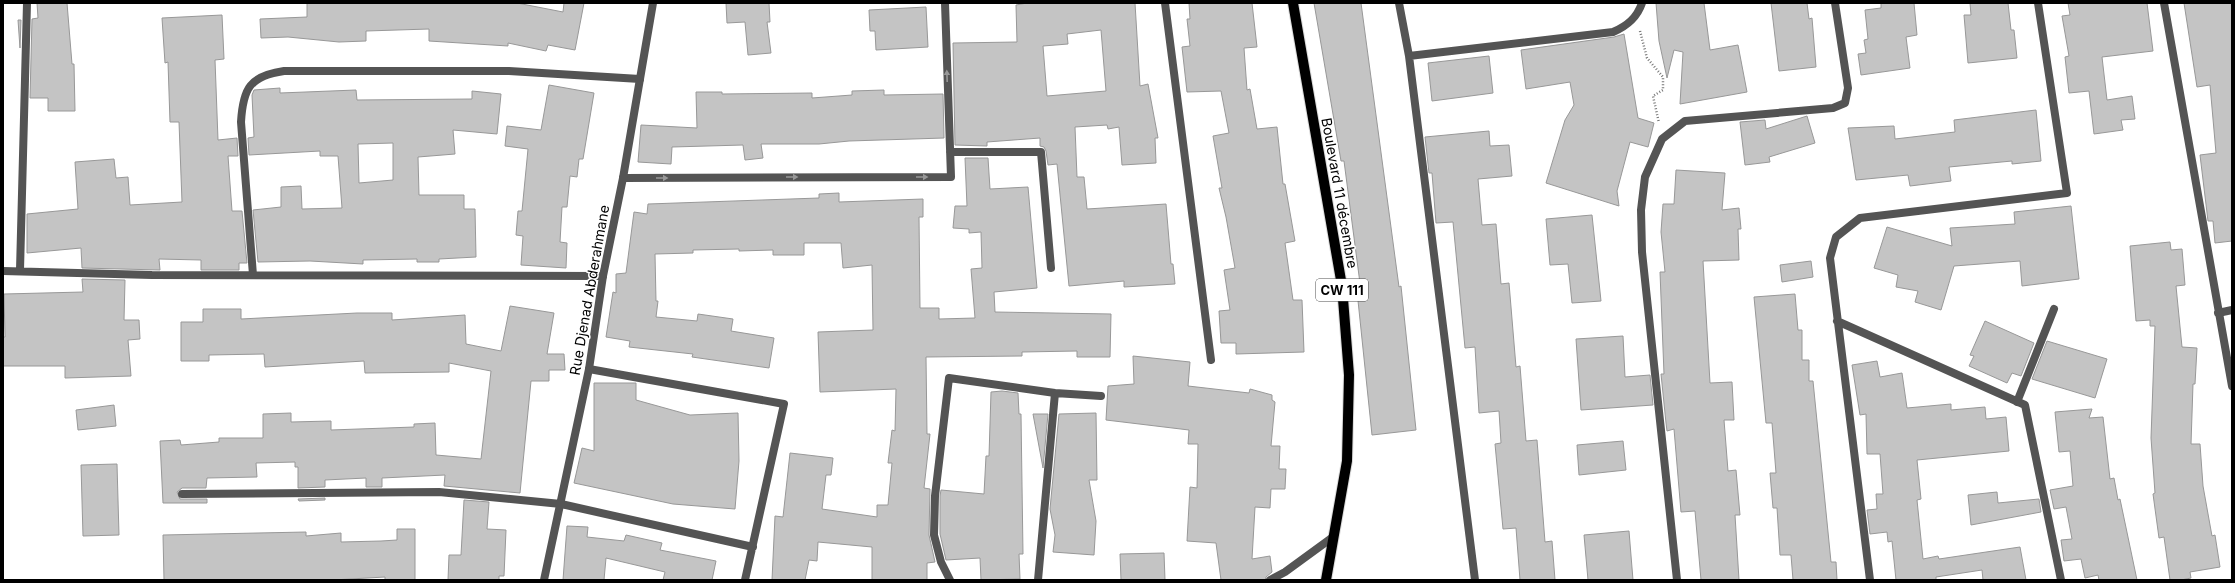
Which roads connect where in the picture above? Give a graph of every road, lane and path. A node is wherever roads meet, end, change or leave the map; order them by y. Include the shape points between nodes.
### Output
1 (27, 3) edge
2 (653, 3) edge
3 (945, 3) edge
4 (1165, 3) edge
5 (1293, 3) edge
6 (1399, 3) edge
7 (1642, 3) edge
8 (1835, 3) edge
9 (2038, 3) edge
10 (2164, 3) edge
11 (1636, 16) junction
12 (1409, 56) junction
13 (640, 79) junction
14 (1662, 140) junction
15 (950, 152) junction
16 (623, 178) junction
17 (1051, 268) dead end
18 (20, 270) junction
19 (3, 271) edge
20 (253, 275) junction
21 (603, 276) junction
22 (2054, 309) dead end
23 (2232, 310) edge
24 (2218, 313) junction
25 (1837, 321) junction
26 (1211, 360) dead end
27 (589, 369) junction
28 (2232, 386) edge
29 (1054, 393) junction
30 (1101, 396) dead end
31 (2017, 402) junction
32 (182, 494) dead end
33 (561, 504) junction
34 (1333, 537) junction
35 (753, 547) junction
36 (544, 580) edge
37 (745, 580) edge
38 (950, 580) edge
39 (1038, 580) edge
40 (1270, 580) edge
41 (1326, 580) edge
42 (1475, 580) edge
43 (1677, 580) edge
44 (1870, 580) edge
45 (2061, 580) edge

1 - 18 street
2 - 13 street, Rue Djenad Abderahmane
15 -> 3 street
4 - 26 street
5 - 34 main road, Boulevard 11 décembre / CW 111 via 1342,286 1349,375 1347,461
6 - 12 street
7 - 11 street
8 - 14 street via 1848,88 1845,103 1833,108 1685,121
9 - 25 street via 2067,193 1860,218 1836,237 1830,258
10 - 24 street
11 - 12 street via 1613,32
11 - 14 path via 1647,58 1663,77 1663,90 1653,96
12 - 42 street
13 - 16 street, Rue Djenad Abderahmane
13 - 20 street via 509,71 284,71 264,74 250,85 242,104 241,122
14 - 43 street via 1645,177 1641,210 1642,252
16 -> 15 street via 951,177
15 - 17 street via 1041,152
16 - 21 street, Rue Djenad Abderahmane
18 - 19 street
18 - 20 street via 152,275
20 - 21 street
21 - 27 street, Rue Djenad Abderahmane
22 - 31 street
23 - 24 street
24 - 28 street
25 - 31 street
25 - 44 street
27 - 33 street, Rue Djenad Abderahmane
27 - 35 street via 784,404
29 - 30 street
29 - 38 street via 949,378 935,496 934,535 941,562
29 - 39 street
31 - 45 street via 2025,405
32 - 33 street via 439,492
33 - 35 street
33 - 36 street, Rue Djenad Abderahmane
34 - 40 street via 1286,572
34 - 41 main road, Boulevard 11 décembre / CW 111
35 - 37 street

